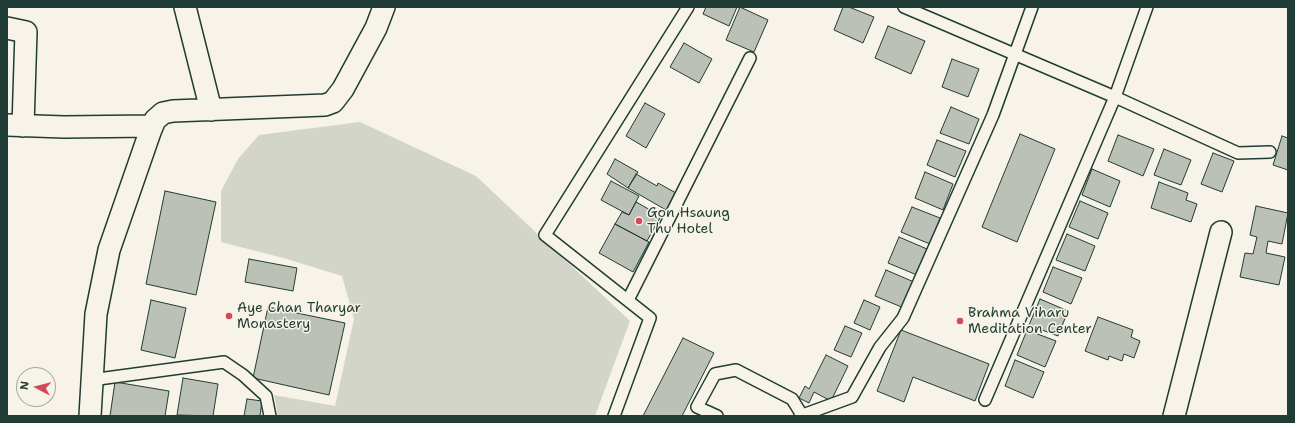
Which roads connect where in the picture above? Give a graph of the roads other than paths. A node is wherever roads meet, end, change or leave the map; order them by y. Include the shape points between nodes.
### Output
1 (185, 7) edge
2 (384, 7) edge
3 (688, 7) edge
4 (904, 7) edge
5 (1032, 7) edge
6 (1147, 7) edge
7 (7, 28) edge
8 (1015, 54) junction
9 (750, 58) dead end
10 (1115, 97) junction
11 (211, 110) junction
12 (15, 126) edge
13 (152, 126) junction
14 (1270, 152) dead end
15 (1221, 232) dead end
16 (628, 300) junction
17 (91, 380) junction
18 (985, 400) dead end
19 (90, 416) edge
20 (270, 416) edge
21 (614, 416) edge
22 (717, 416) edge
23 (801, 416) edge
24 (1174, 416) edge

1 - 11 street
2 - 11 street via 376,28 343,89 333,102 325,105
3 - 16 lane via 545,235
4 - 8 lane
5 - 8 lane
6 - 10 lane
7 - 12 street via 26,32
8 - 10 lane
8 - 23 lane via 993,115 903,318 880,347 852,397
9 - 16 lane
10 - 14 lane via 1238,153
10 - 18 lane
11 - 13 street via 163,113
12 - 13 street
13 - 17 street via 110,250 96,314
15 - 24 street
16 - 21 lane via 650,318
17 - 19 street
17 - 20 lane via 224,362 266,396
22 - 23 lane via 697,407 715,374 736,370 792,399

